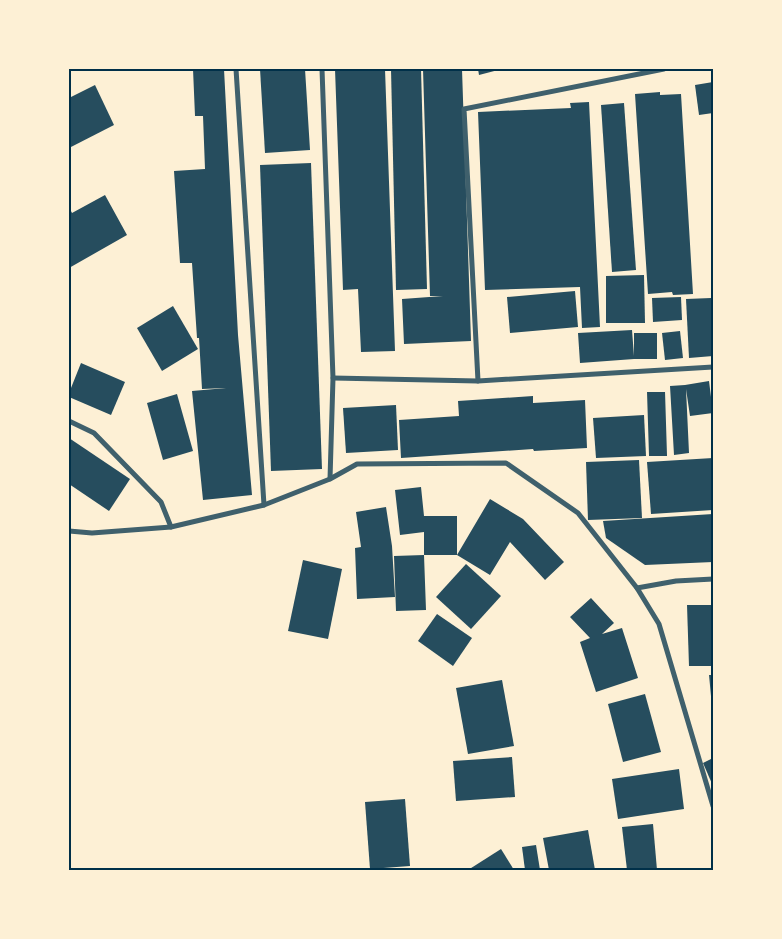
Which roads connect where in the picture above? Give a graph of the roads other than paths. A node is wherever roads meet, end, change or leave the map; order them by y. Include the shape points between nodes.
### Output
1 (236, 69) edge
2 (322, 69) edge
3 (664, 69) edge
4 (713, 367) edge
5 (333, 378) junction
6 (478, 381) junction
7 (69, 421) edge
8 (330, 479) junction
9 (264, 505) junction
10 (171, 527) junction
11 (69, 531) edge
12 (713, 578) edge
13 (637, 588) junction
14 (713, 806) edge

1 - 9 street
2 - 5 street
3 - 6 street via 464,109
4 - 6 street
5 - 6 street
5 - 8 street
7 - 10 street via 94,433 160,502
8 - 9 street
8 - 13 street via 357,464 506,463 578,513
9 - 10 street
10 - 11 street via 92,533
12 - 13 street via 676,580
13 - 14 street via 659,624

